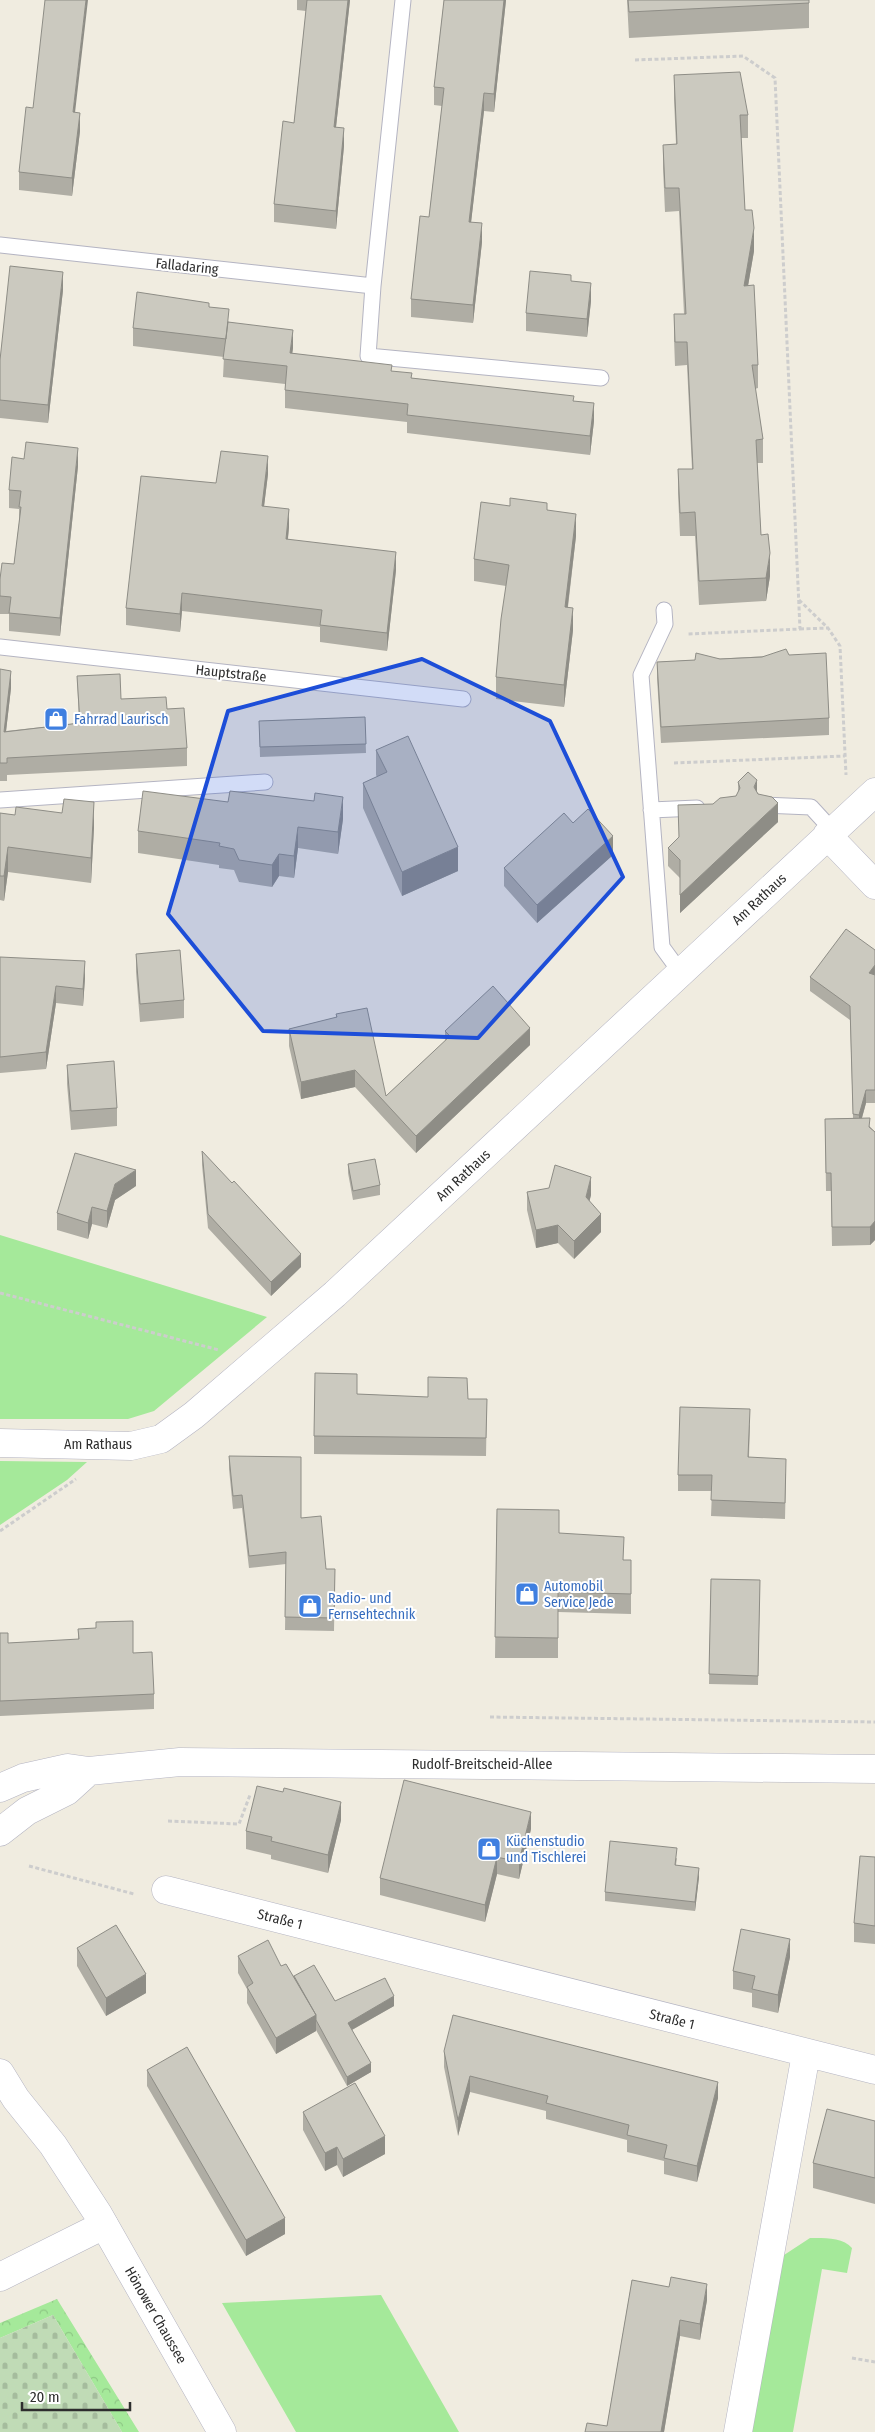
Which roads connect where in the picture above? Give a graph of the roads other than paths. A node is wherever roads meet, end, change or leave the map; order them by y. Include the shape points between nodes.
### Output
1 (403, 0) edge
2 (0, 245) edge
3 (373, 286) junction
4 (601, 378) dead end
5 (664, 610) dead end
6 (0, 647) edge
7 (463, 699) dead end
8 (265, 782) dead end
9 (875, 792) edge
10 (0, 800) edge
11 (763, 805) edge
12 (711, 807) edge
13 (651, 810) junction
14 (830, 833) junction
15 (875, 885) edge
16 (681, 973) junction
17 (0, 1443) edge
18 (875, 1769) edge
19 (89, 1771) junction
20 (0, 1788) edge
21 (0, 1832) edge
22 (166, 1890) road end
23 (806, 2054) junction
24 (875, 2070) edge
25 (0, 2073) edge
26 (104, 2225) junction
27 (0, 2277) edge
28 (222, 2432) edge
29 (738, 2432) edge

1 - 3 lane
2 - 3 lane, Falladaring
3 - 4 lane via 368,356
5 - 13 lane via 665,624 641,674
6 - 7 lane, Hauptstraße
8 - 10 lane
9 - 14 street, Am Rathaus
11 - 14 lane via 811,807
12 - 13 lane
13 - 16 lane via 662,947
14 - 15 street
14 - 16 street, Am Rathaus
16 - 17 street, Am Rathaus via 335,1294 162,1439 131,1446
18 - 19 street, Rudolf-Breitscheid-Allee via 180,1762
19 - 20 street, Rudolf-Breitscheid-Allee via 68,1768 23,1778
19 - 21 street via 67,1791 27,1811
22 - 23 street, Straße 1
23 - 24 street, Straße 1
23 - 29 street
25 - 26 street, Hönower Chaussee via 16,2099 53,2145
26 - 27 street
26 - 28 street, Hönower Chaussee

